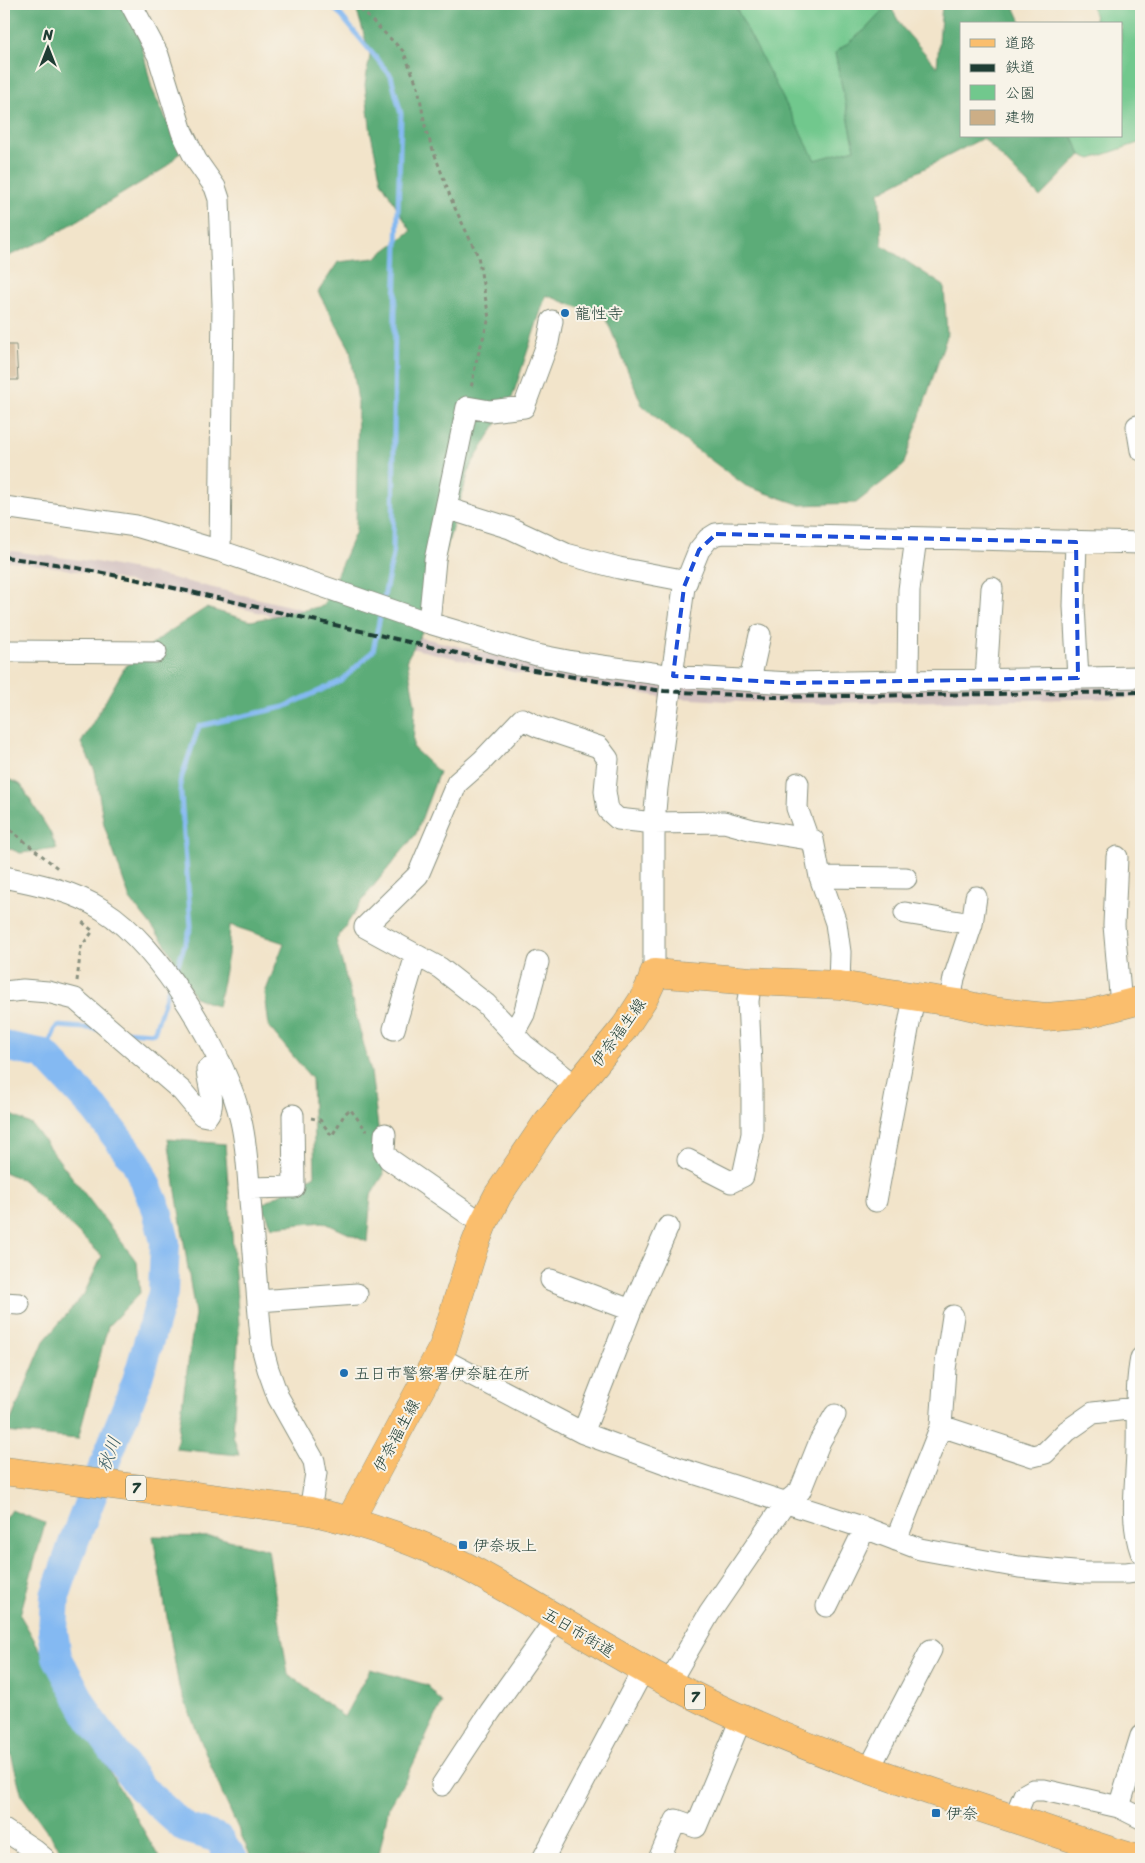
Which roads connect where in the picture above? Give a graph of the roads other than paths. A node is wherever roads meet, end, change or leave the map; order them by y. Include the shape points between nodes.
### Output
1 (131, 4) edge
2 (552, 321) dead end
3 (1138, 426) dead end
4 (1141, 450) edge
5 (4, 507) edge
6 (446, 508) junction
7 (916, 538) junction
8 (1076, 542) junction
9 (1141, 543) edge
10 (220, 551) junction
11 (687, 581) junction
12 (992, 588) dead end
13 (429, 623) junction
14 (760, 635) dead end
15 (4, 651) edge
16 (156, 652) dead end
17 (673, 676) junction
18 (1141, 677) edge
19 (1078, 678) junction
20 (750, 680) junction
21 (986, 680) junction
22 (908, 681) junction
23 (798, 783) dead end
24 (654, 823) junction
25 (808, 839) junction
26 (1117, 857) dead end
27 (4, 877) edge
28 (820, 877) junction
29 (906, 878) dead end
30 (976, 897) dead end
31 (904, 913) dead end
32 (972, 924) junction
33 (416, 955) junction
34 (538, 962) dead end
35 (654, 973) junction
36 (751, 981) junction
37 (839, 985) junction
38 (4, 992) edge
39 (914, 997) junction
40 (950, 1002) junction
41 (1131, 1003) edge
42 (394, 1029) dead end
43 (513, 1034) junction
44 (220, 1062) junction
45 (577, 1087) junction
46 (293, 1115) road end
47 (384, 1139) road end
48 (688, 1160) dead end
49 (249, 1188) junction
50 (876, 1201) dead end
51 (483, 1224) junction
52 (668, 1227) dead end
53 (551, 1280) dead end
54 (357, 1294) dead end
55 (258, 1301) junction
56 (631, 1310) junction
57 (954, 1316) dead end
58 (438, 1357) junction
59 (1141, 1358) edge
60 (1136, 1408) junction
61 (835, 1415) dead end
62 (940, 1426) junction
63 (583, 1433) junction
64 (4, 1471) edge
65 (785, 1503) junction
66 (310, 1511) junction
67 (350, 1520) junction
68 (865, 1528) junction
69 (896, 1540) junction
70 (1141, 1552) edge
71 (1141, 1571) edge
72 (827, 1606) dead end
73 (556, 1619) junction
74 (931, 1650) dead end
75 (643, 1670) junction
76 (669, 1684) junction
77 (741, 1719) junction
78 (1141, 1736) edge
79 (868, 1771) junction
80 (442, 1785) dead end
81 (1119, 1807) junction
82 (1141, 1818) edge
83 (1014, 1819) junction
84 (4, 1830) edge
85 (45, 1859) edge
86 (543, 1859) edge
87 (658, 1859) edge
88 (1138, 1859) edge

1 - 10 street via 158,55 182,132 219,199 223,304
2 - 6 street via 548,342 524,407 490,411 467,406
3 - 4 street
5 - 10 street via 136,526
6 - 11 street via 510,528 566,554
6 - 13 street via 435,560
7 - 8 street
7 - 11 street via 725,532 708,539 699,550
7 - 22 street via 909,590
8 - 9 street
8 - 19 street via 1074,606
10 - 13 street
11 - 17 street
12 - 21 street
13 - 17 street via 537,655
14 - 20 street
15 - 16 street
17 - 20 street
17 - 24 street
18 - 19 street
19 - 21 street
20 - 22 street via 790,683
21 - 22 street
23 - 25 street via 797,808
24 - 25 street via 724,822
24 - 33 street via 618,819 608,810 605,791 608,759 599,747 522,719 457,783 418,875 365,927
24 - 35 street
25 - 28 street via 813,840
26 - 41 street via 1114,925
27 - 44 street via 77,896 122,924 165,972
28 - 29 street
28 - 37 street via 836,923 840,952
30 - 32 street
31 - 32 street
32 - 40 street via 954,978
33 - 42 street
33 - 43 street via 440,968 486,1004
34 - 43 street via 524,1014
35 - 36 main road
35 - 45 main road, 伊奈福生線 via 625,1028
36 - 37 main road
36 - 48 street via 748,1001 752,1134 743,1176 731,1182
37 - 39 main road
38 - 44 street via 48,992 75,999 182,1091 202,1115 207,1116 211,1112 212,1104 207,1070
39 - 40 main road
39 - 50 street
40 - 41 main road via 1046,1017 1091,1013
43 - 45 street
44 - 49 street via 242,1122
45 - 51 main road, 伊奈福生線 via 519,1160
46 - 49 street via 294,1187
47 - 51 street via 384,1151 389,1159
49 - 55 street
51 - 58 main road, 伊奈福生線
52 - 56 street
53 - 56 street
54 - 55 street
55 - 66 street via 262,1347 269,1375 315,1467
56 - 63 street
57 - 62 street
58 - 63 street
58 - 67 main road, 伊奈福生線
59 - 60 street
60 - 62 street via 1093,1413 1045,1453 1033,1456
60 - 70 street via 1138,1445 1134,1519
61 - 65 street via 820,1441 800,1491
62 - 69 street
63 - 65 street
64 - 66 main road, 五日市街道 / 7
65 - 68 street
65 - 76 street via 709,1614
66 - 67 main road, 五日市街道 / 7
67 - 73 main road, 五日市街道 / 7 via 466,1566
68 - 69 street
68 - 72 street
69 - 71 street via 920,1549 1019,1567 1085,1573
73 - 75 main road, 五日市街道 / 7
73 - 80 street
74 - 79 street
75 - 76 main road, 五日市街道 / 7
75 - 86 street
76 - 77 main road, 五日市街道 / 7
77 - 79 main road, 五日市街道 / 7
77 - 87 street via 696,1827 676,1820
78 - 81 street
79 - 83 main road, 五日市街道 / 7
81 - 82 street
81 - 83 street via 1033,1790 1024,1795
83 - 88 main road, 五日市街道 / 7
84 - 85 street

